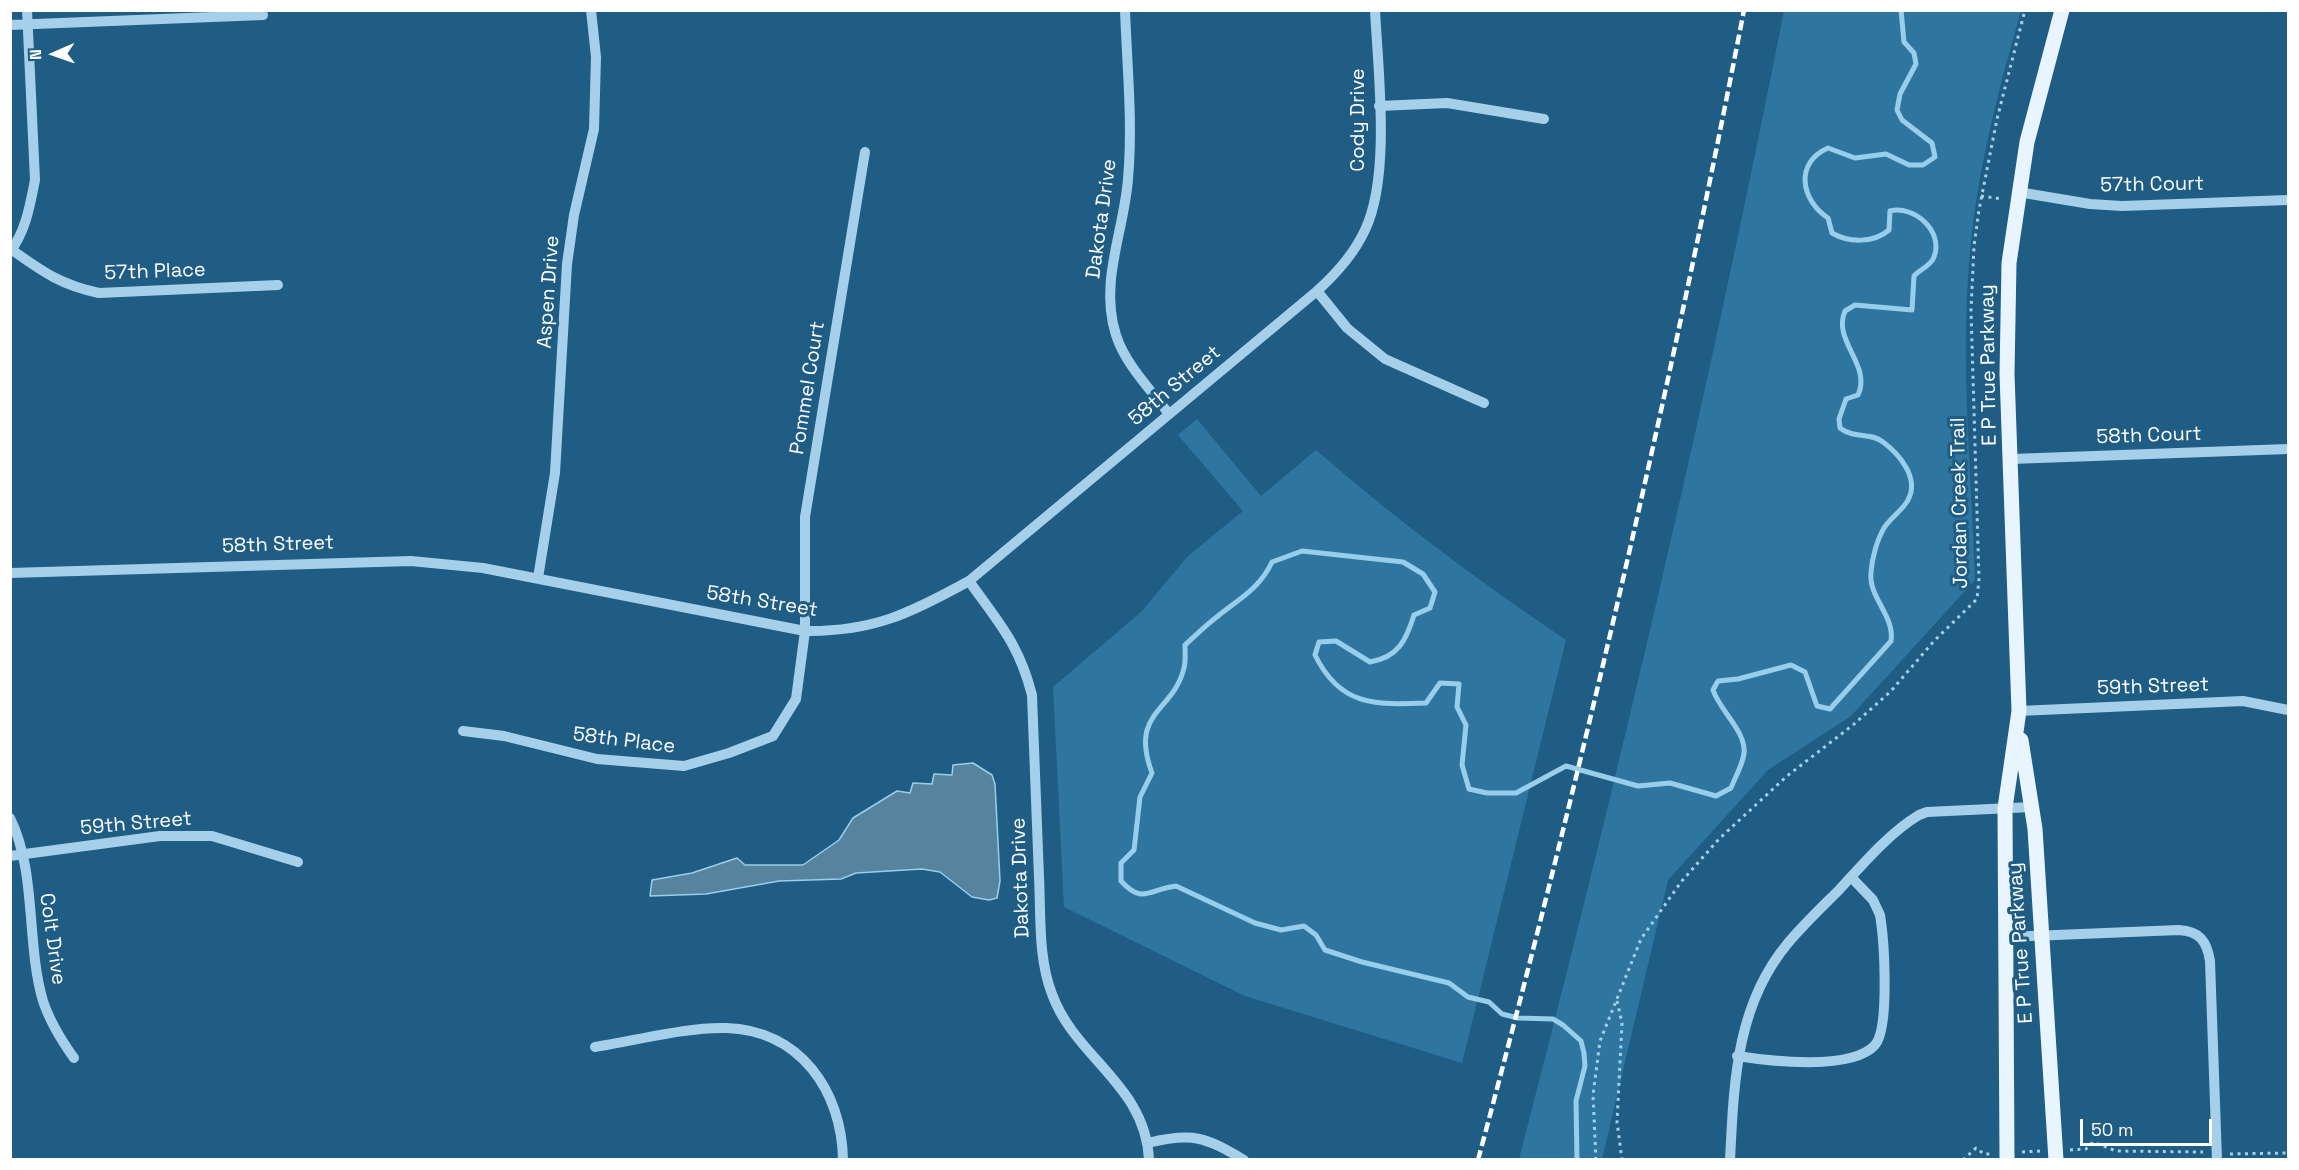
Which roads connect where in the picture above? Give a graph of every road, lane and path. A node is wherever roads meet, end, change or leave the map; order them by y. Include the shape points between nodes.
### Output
1 (27, 10) edge
2 (591, 10) edge
3 (1125, 10) edge
4 (1375, 10) edge
5 (2025, 10) edge
6 (2062, 10) edge
7 (263, 15) dead end
8 (28, 24) junction
9 (10, 25) edge
10 (1379, 106) junction
11 (1544, 119) dead end
12 (866, 153) dead end
13 (1981, 196) junction
14 (2017, 197) junction
15 (2289, 200) edge
16 (1366, 229) joint
17 (11, 251) edge
18 (278, 285) dead end
19 (1317, 291) junction
20 (1484, 403) dead end
21 (1169, 414) junction
22 (2289, 449) edge
23 (2011, 459) junction
24 (10, 573) edge
25 (538, 578) junction
26 (969, 581) junction
27 (805, 631) junction
28 (2289, 710) edge
29 (2019, 718) junction
30 (463, 731) dead end
31 (2032, 807) junction
32 (2005, 808) junction
33 (10, 818) edge
34 (16, 855) edge
35 (298, 862) dead end
36 (1851, 877) junction
37 (2041, 936) junction
38 (2007, 937) junction
39 (1617, 1001) junction
40 (595, 1047) dead end
41 (1737, 1056) junction
42 (74, 1058) dead end
43 (1148, 1143) junction
44 (2289, 1154) edge
45 (2055, 1155) edge
46 (2007, 1156) edge
47 (2217, 1156) edge
48 (843, 1160) edge
49 (1149, 1160) edge
50 (1244, 1160) edge
51 (1596, 1160) edge
52 (1622, 1160) edge
53 (1730, 1160) edge
54 (1963, 1160) edge

1 - 8 street
2 - 25 street, Aspen Drive via 596,57 594,129 567,264 555,473
3 - 21 street, Dakota Drive via 1131,128 1128,181 1110,274 1109,312 1123,353
4 - 10 street, Cody Drive
5 - 13 path, Jordan Creek Trail
6 - 14 main road, E P True Parkway
7 - 8 street
8 - 9 street
8 - 17 street via 35,180 30,208
10 - 11 street via 1447,103
10 - 16 street, Cody Drive via 1379,170
12 - 27 street, Pommel Court via 805,518
13 - 14 path
13 - 39 path, Jordan Creek Trail via 1971,310 1977,599 1891,691 1786,776 1702,857 1641,939
14 - 15 street, 57th Court via 2122,206
14 - 23 main road, E P True Parkway via 2006,324
16 - 19 street, 58th Street via 1347,262
17 - 18 street, 57th Place via 70,287 99,293
19 - 20 street via 1347,328 1386,359
19 - 21 street, 58th Street
21 - 26 street, 58th Street
22 - 23 street, 58th Court
23 - 29 main road, E P True Parkway
24 - 25 street, 58th Street via 389,560 483,568
25 - 27 street, 58th Street
26 - 27 street, 58th Street via 902,616 857,628
26 - 43 street, Dakota Drive via 1013,642 1032,695 1042,946 1052,994 1078,1040 1131,1100
27 - 30 street, 58th Place via 796,699 785,717 773,736 729,753 684,766 634,764
28 - 29 street, 59th Street via 2243,701
29 - 31 main road, E P True Parkway
29 - 32 main road, E P True Parkway
31 - 32 street
31 - 37 main road, E P True Parkway
32 - 36 street via 1919,815
32 - 38 main road, E P True Parkway
33 - 34 street, Colt Drive
34 - 35 street, 59th Street via 160,836 212,836
34 - 42 street, Colt Drive via 43,999 53,1027
36 - 41 street via 1788,943 1771,967 1749,1011
36 - 41 street via 1873,900 1880,915 1884,1017 1879,1039 1861,1055 1845,1059 1777,1062
37 - 38 street
37 - 45 main road, E P True Parkway
37 - 47 street via 2179,930 2193,932 2204,941 2210,961
38 - 46 main road, E P True Parkway
39 - 51 path, Jordan Creek Trail via 1600,1041 1597,1061 1593,1095
39 - 52 path via 1622,1023 1617,1122
40 - 48 street via 726,1028 771,1038 808,1063 822,1081 840,1123
41 - 53 street
43 - 49 street, Dakota Drive
43 - 50 street via 1196,1136
44 - 47 path
45 - 46 path
45 - 47 path via 2086,1149 2093,1142 2116,1151 2160,1150
46 - 54 path via 1984,1154 1976,1148

